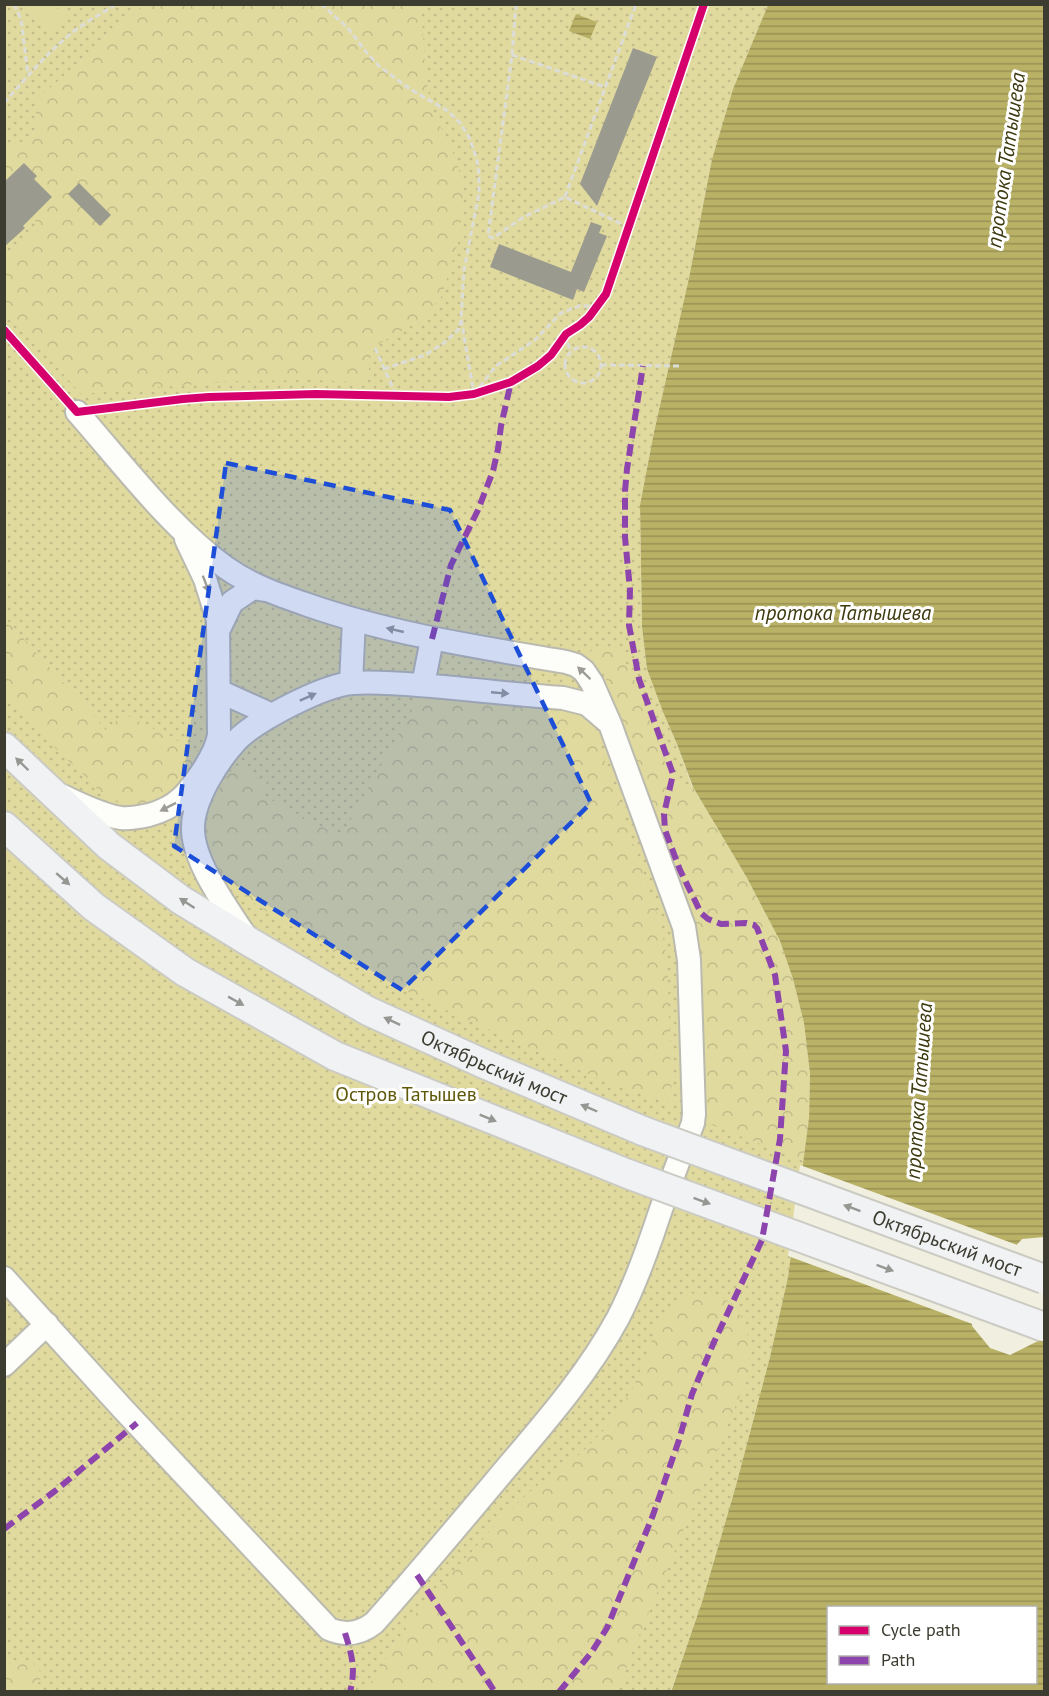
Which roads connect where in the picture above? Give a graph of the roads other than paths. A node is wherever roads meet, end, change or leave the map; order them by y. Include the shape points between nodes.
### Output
1 (77, 412) dead end
2 (182, 531) junction
3 (266, 590) junction
4 (354, 620) junction
5 (219, 629) junction
6 (432, 639) junction
7 (351, 683) junction
8 (423, 686) junction
9 (219, 691) junction
10 (272, 715) junction
11 (610, 724) junction
12 (4, 747) edge
13 (50, 791) junction
14 (4, 826) edge
15 (4, 840) edge
16 (32, 852) junction
17 (248, 941) junction
18 (4, 1278) edge
19 (1044, 1279) edge
20 (47, 1324) junction
21 (1044, 1327) edge
22 (4, 1365) edge

1 - 2 lane
2 - 3 lane via 224,567
2 -> 5 lane via 207,586
3 - 4 lane
3 - 5 lane via 253,588 232,603
6 -> 4 lane
4 - 7 lane
5 - 9 lane
6 - 8 lane
11 -> 6 lane via 590,678 576,665
7 - 8 lane
10 -> 7 lane
8 -> 11 lane via 563,698 594,709
9 - 10 lane
9 -> 13 lane via 217,746 189,791 176,803 152,814 122,818
10 - 17 lane via 237,740 223,758 205,787 193,830 200,860
11 - 20 lane via 686,935 693,1123 630,1292 592,1361 550,1417 374,1623 351,1633 329,1629
13 -> 12 main road, Октябрьский мост
17 -> 13 main road, Октябрьский мост via 181,900 109,846
14 - 16 main road
15 - 16 lane
16 -> 21 main road, bridge via 94,907 184,972 335,1056 628,1174
19 -> 17 main road, Октябрьский мост, bridge via 643,1131 482,1063 368,1011
18 - 20 lane
20 - 22 lane

